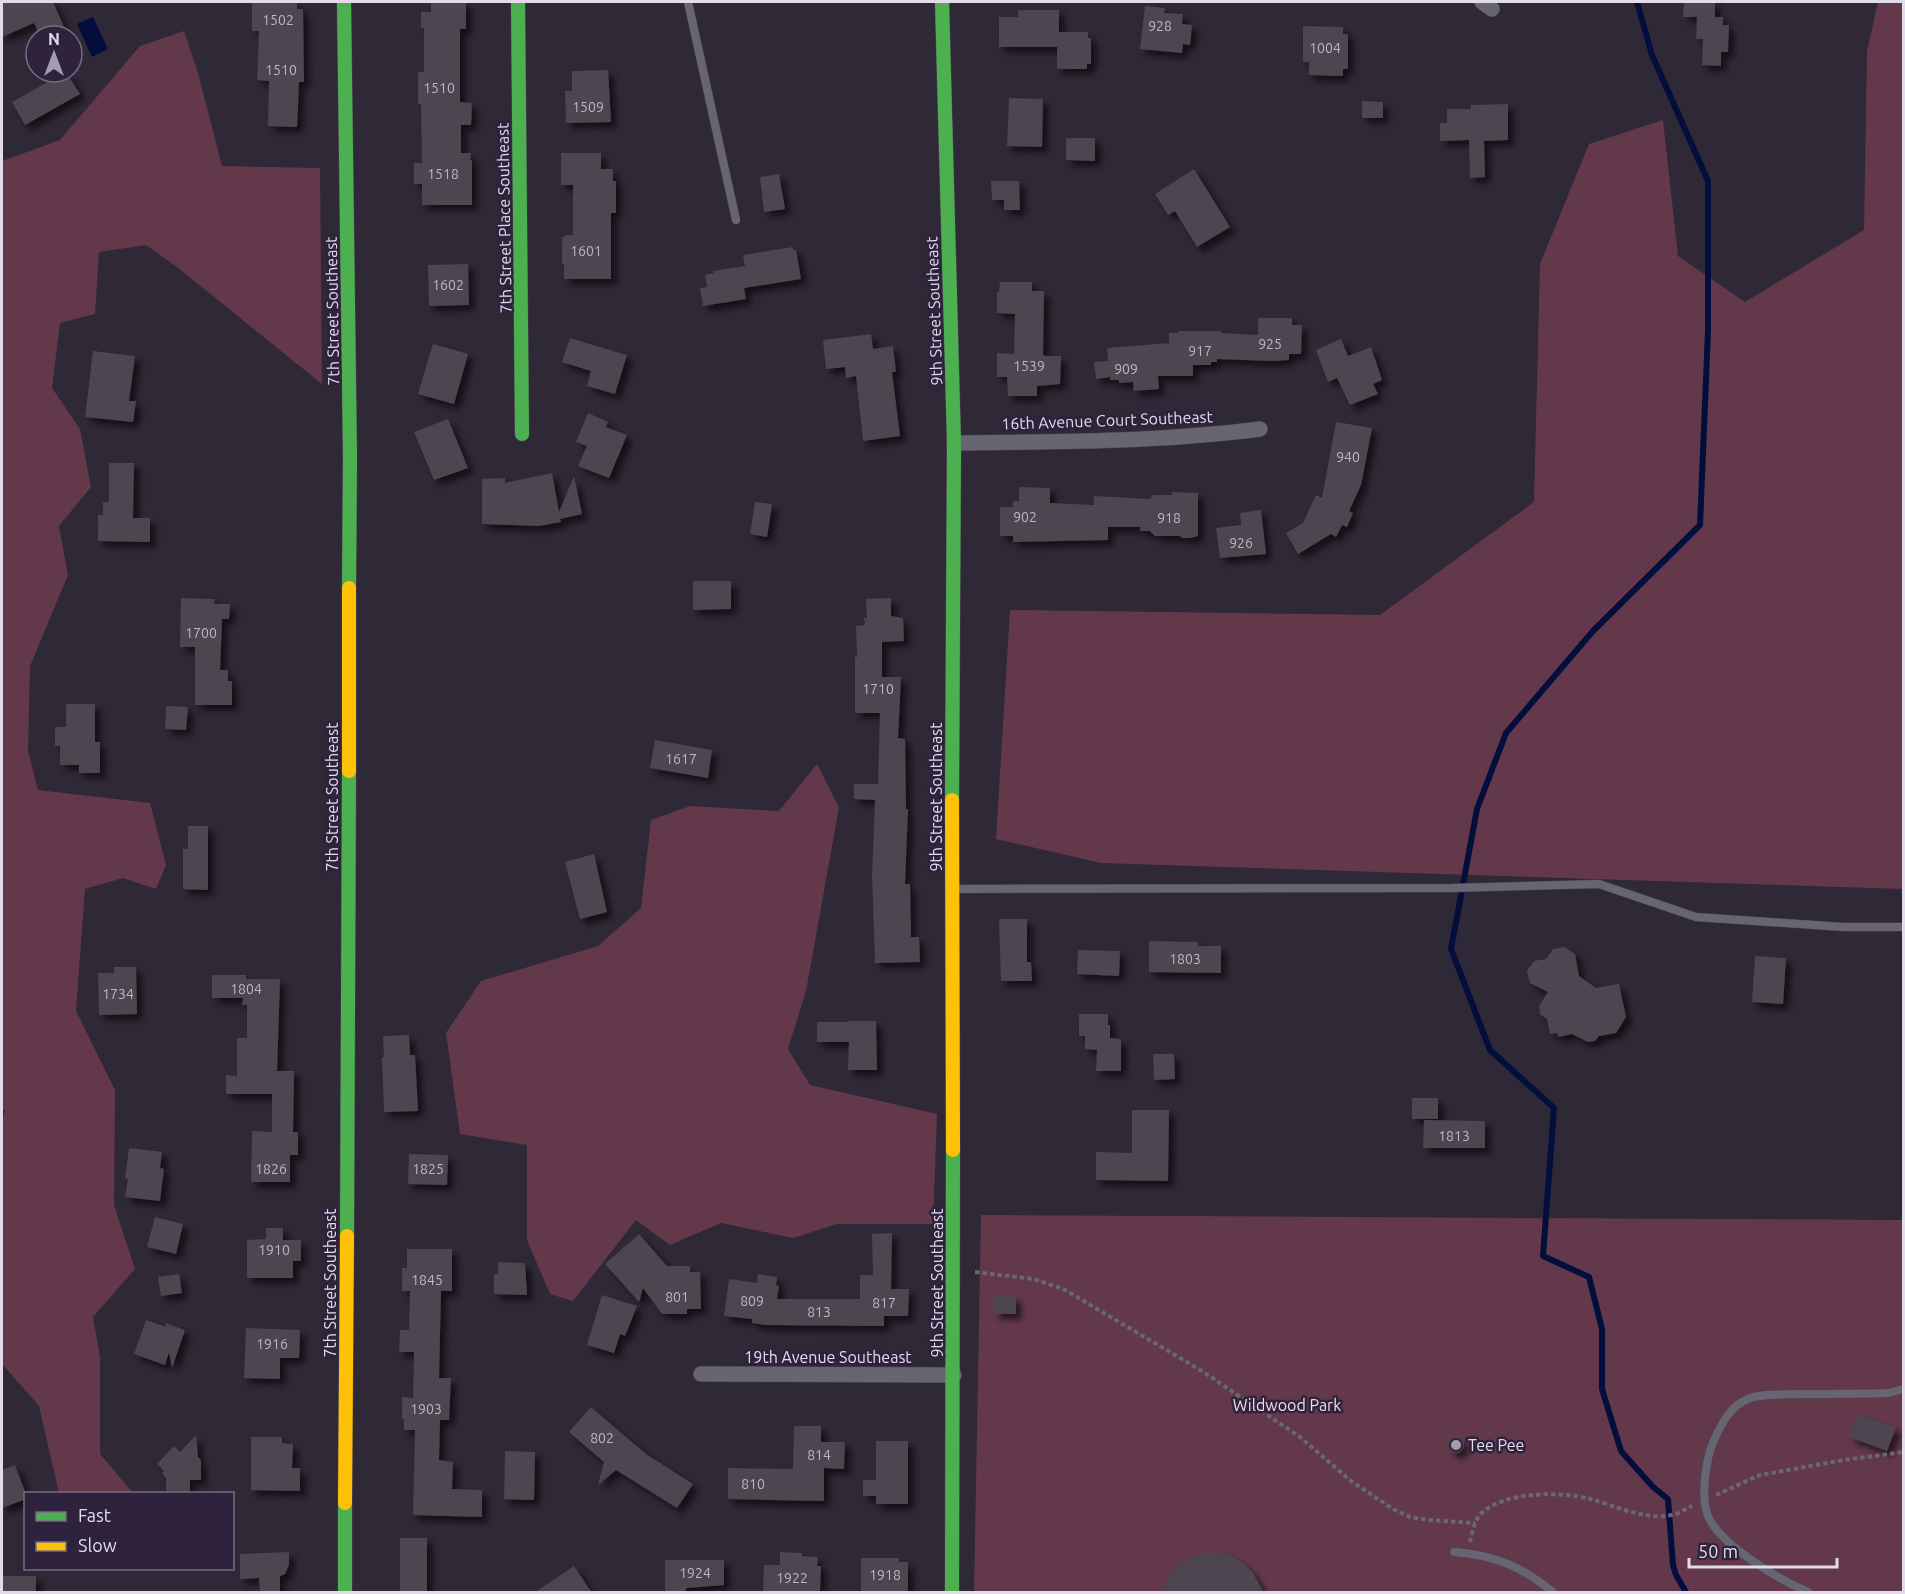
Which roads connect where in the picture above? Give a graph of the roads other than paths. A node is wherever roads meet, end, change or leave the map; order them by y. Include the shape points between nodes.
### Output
1 (344, 2) edge
2 (518, 2) edge
3 (688, 2) edge
4 (942, 2) edge
5 (736, 220) dead end
6 (1260, 429) dead end
7 (522, 434) dead end
8 (954, 443) junction
9 (952, 889) junction
10 (1904, 927) edge
11 (700, 1374) dead end
12 (954, 1376) junction
13 (1904, 1389) edge
14 (1454, 1552) dead end
15 (345, 1593) edge
16 (952, 1593) edge
17 (1553, 1593) edge
18 (1808, 1593) edge

1 - 15 street, 7th Street Southeast via 350,446
2 - 7 street, 7th Street Place Southeast
3 - 5 lane
4 - 8 street, 9th Street Southeast
6 - 8 street, 16th Avenue Court Southeast via 1099,441
8 - 9 street, 9th Street Southeast
9 - 10 lane via 1599,884 1696,917
9 - 12 street, 9th Street Southeast
11 - 12 street, 19th Avenue Southeast
12 - 16 street, 9th Street Southeast
13 - 18 lane via 1889,1393 1750,1398 1736,1405 1727,1416 1712,1445 1704,1500 1708,1517 1755,1563
14 - 17 lane via 1512,1564

